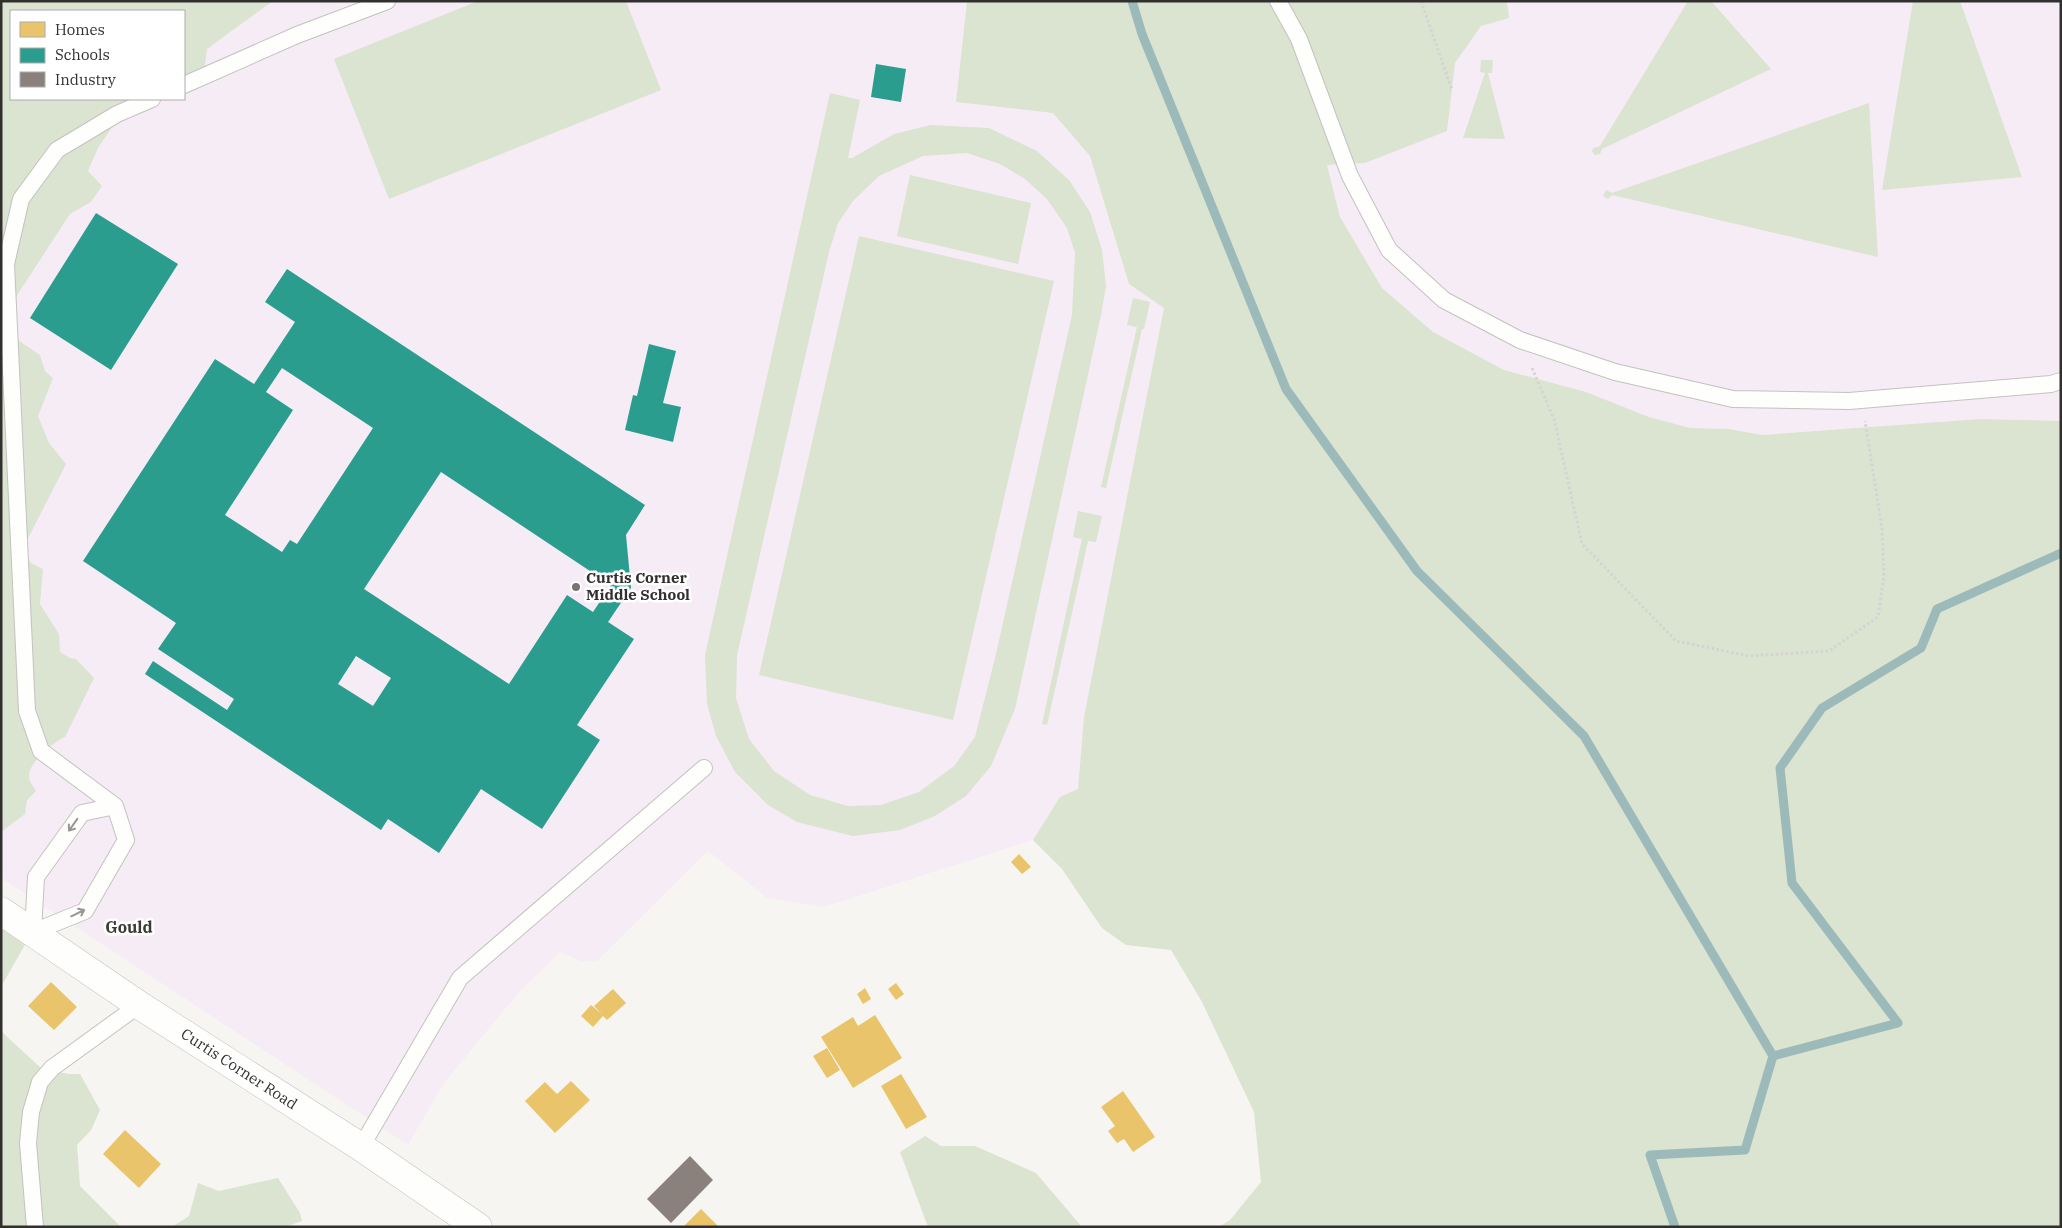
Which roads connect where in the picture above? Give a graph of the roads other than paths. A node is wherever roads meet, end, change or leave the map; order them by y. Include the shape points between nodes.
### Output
1 (387, 1) edge
2 (1278, 1) edge
3 (185, 85) edge
4 (150, 100) edge
5 (2061, 381) edge
6 (704, 768) dead end
7 (115, 806) junction
8 (1, 911) edge
9 (33, 932) junction
10 (139, 1005) junction
11 (361, 1147) junction
12 (34, 1227) edge
13 (478, 1227) edge

1 - 3 lane via 296,35
2 - 5 lane via 1299,40 1350,176 1389,250 1444,300 1520,340 1615,372 1733,399 1862,400
4 - 7 lane via 117,114 57,150 20,199 6,264 27,710 42,751
6 - 11 lane via 460,978
7 -> 9 lane via 82,813 36,877
9 -> 7 lane via 85,911 126,840
8 - 9 street, Curtis Corner Road
9 - 10 street, Curtis Corner Road
10 - 11 street, Curtis Corner Road
10 - 12 lane via 52,1068 40,1082 31,1112 28,1143
11 - 13 street, Curtis Corner Road

